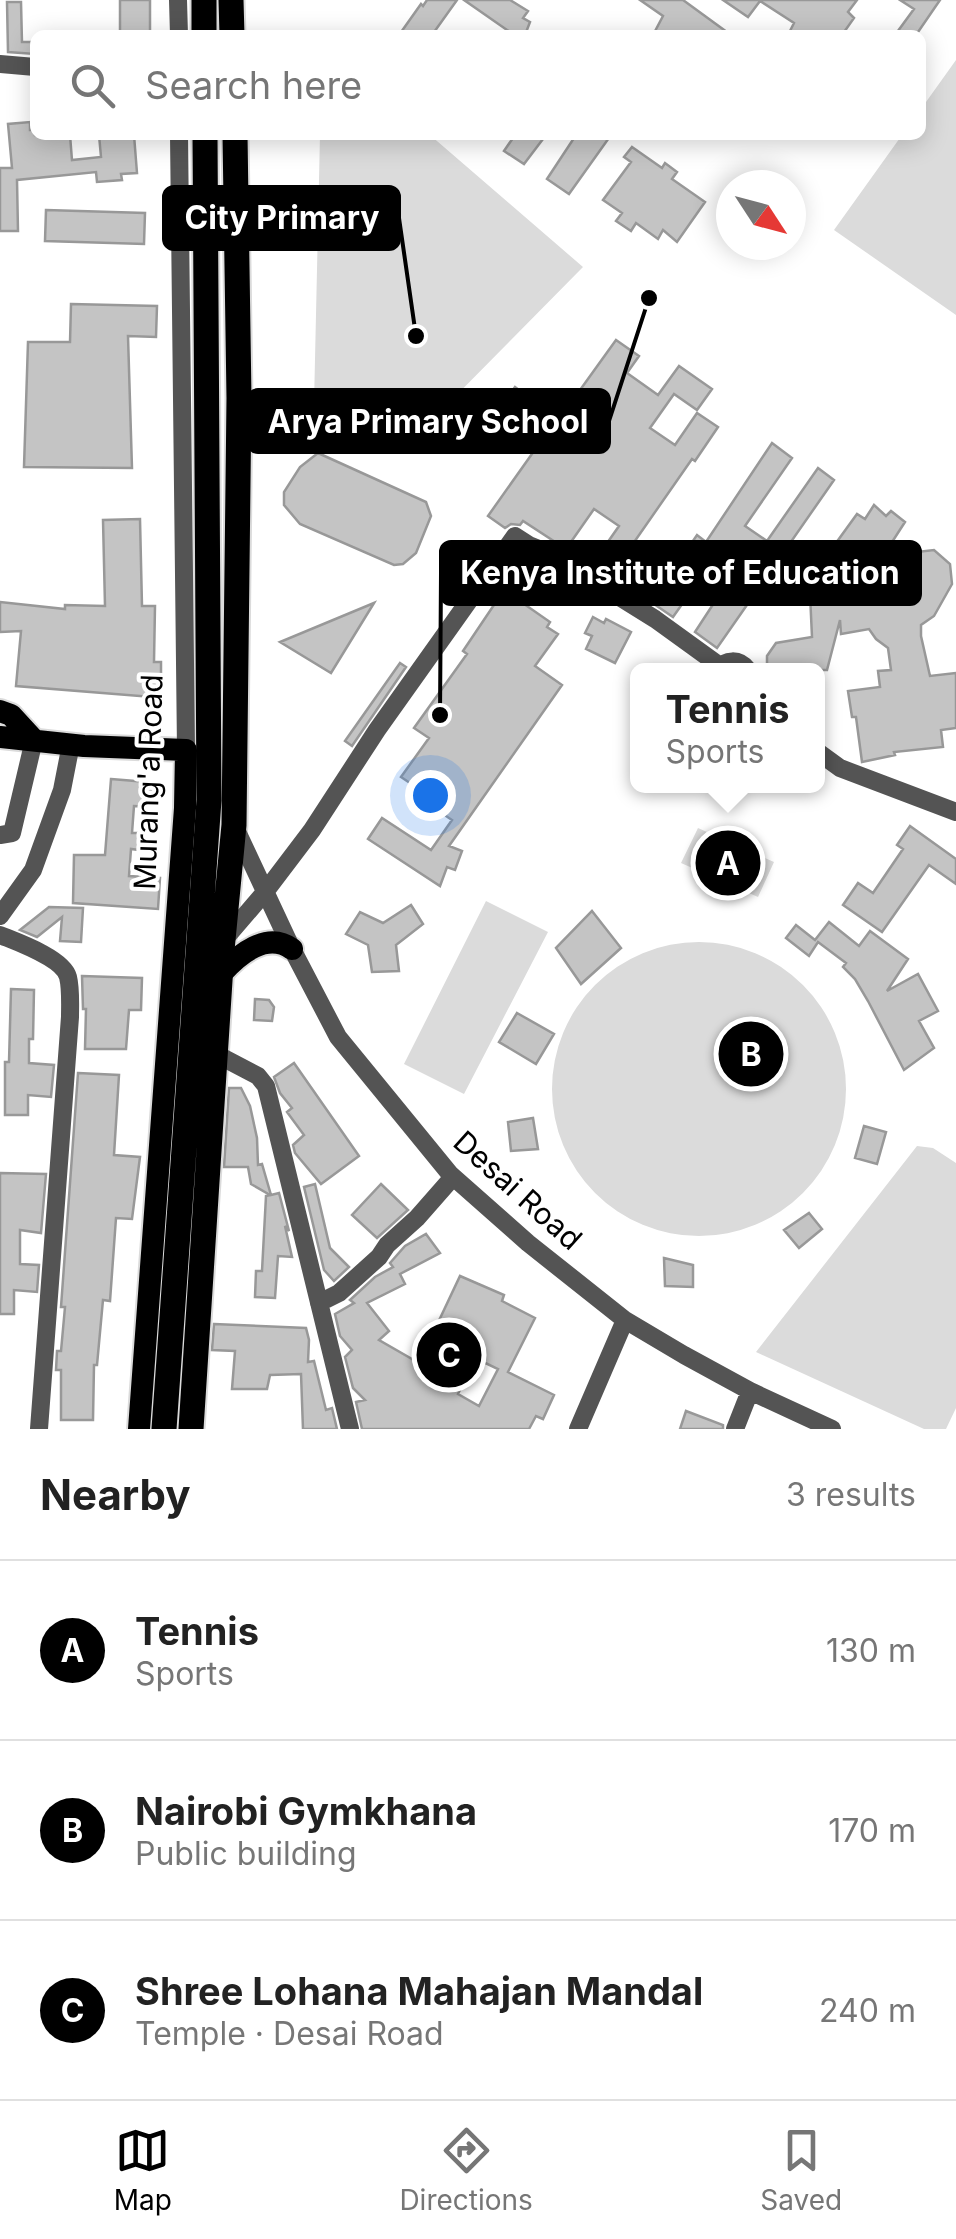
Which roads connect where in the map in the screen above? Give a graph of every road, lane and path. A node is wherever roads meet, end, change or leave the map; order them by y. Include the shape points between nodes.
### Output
1 (178, 0) edge
2 (204, 0) edge
3 (231, 0) edge
4 (178, 30) edge
5 (204, 30) edge
6 (232, 30) edge
7 (0, 64) edge
8 (30, 67) edge
9 (179, 140) edge
10 (205, 140) edge
11 (235, 140) edge
12 (712, 663) edge
13 (0, 711) edge
14 (0, 737) edge
15 (34, 740) junction
16 (71, 744) junction
17 (186, 750) junction
18 (825, 756) edge
19 (956, 812) edge
20 (234, 825) junction
21 (0, 835) edge
22 (266, 892) junction
23 (0, 916) edge
24 (0, 936) edge
25 (223, 940) junction
26 (292, 949) junction
27 (222, 973) junction
28 (216, 1054) junction
29 (453, 1177) junction
30 (319, 1303) junction
31 (625, 1320) junction
32 (750, 1390) junction
33 (39, 1429) edge
34 (139, 1429) edge
35 (164, 1429) edge
36 (191, 1429) edge
37 (350, 1429) edge
38 (578, 1429) edge
39 (735, 1429) edge
40 (832, 1429) edge

1 - 4 street
2 - 5 highway
3 - 6 highway
7 - 8 street
9 - 17 street, Murang'a Road
10 - 35 highway, Murang'a Road via 209,784
11 - 20 highway
12 - 22 street via 655,619 515,536
13 - 15 main road
14 - 15 main road
15 - 16 main road
15 - 21 street via 12,833
16 - 17 main road
16 - 23 street via 33,870
17 - 34 main road, Murang'a Road
18 - 19 street
20 - 22 street, Desai Road
20 - 25 highway
22 - 25 street
22 - 26 street, Desai Road
24 - 33 street via 26,945 68,977
25 - 27 highway
26 - 27 main road via 283,942 250,948
26 - 29 street, Desai Road via 338,1037
27 - 28 highway
28 - 30 street via 266,1086
28 - 36 highway
29 - 30 street via 340,1294
29 - 31 street, Desai Road
30 - 37 street
31 - 32 street, Desai Road
31 - 38 street
32 - 39 street
32 - 40 street, Desai Road

